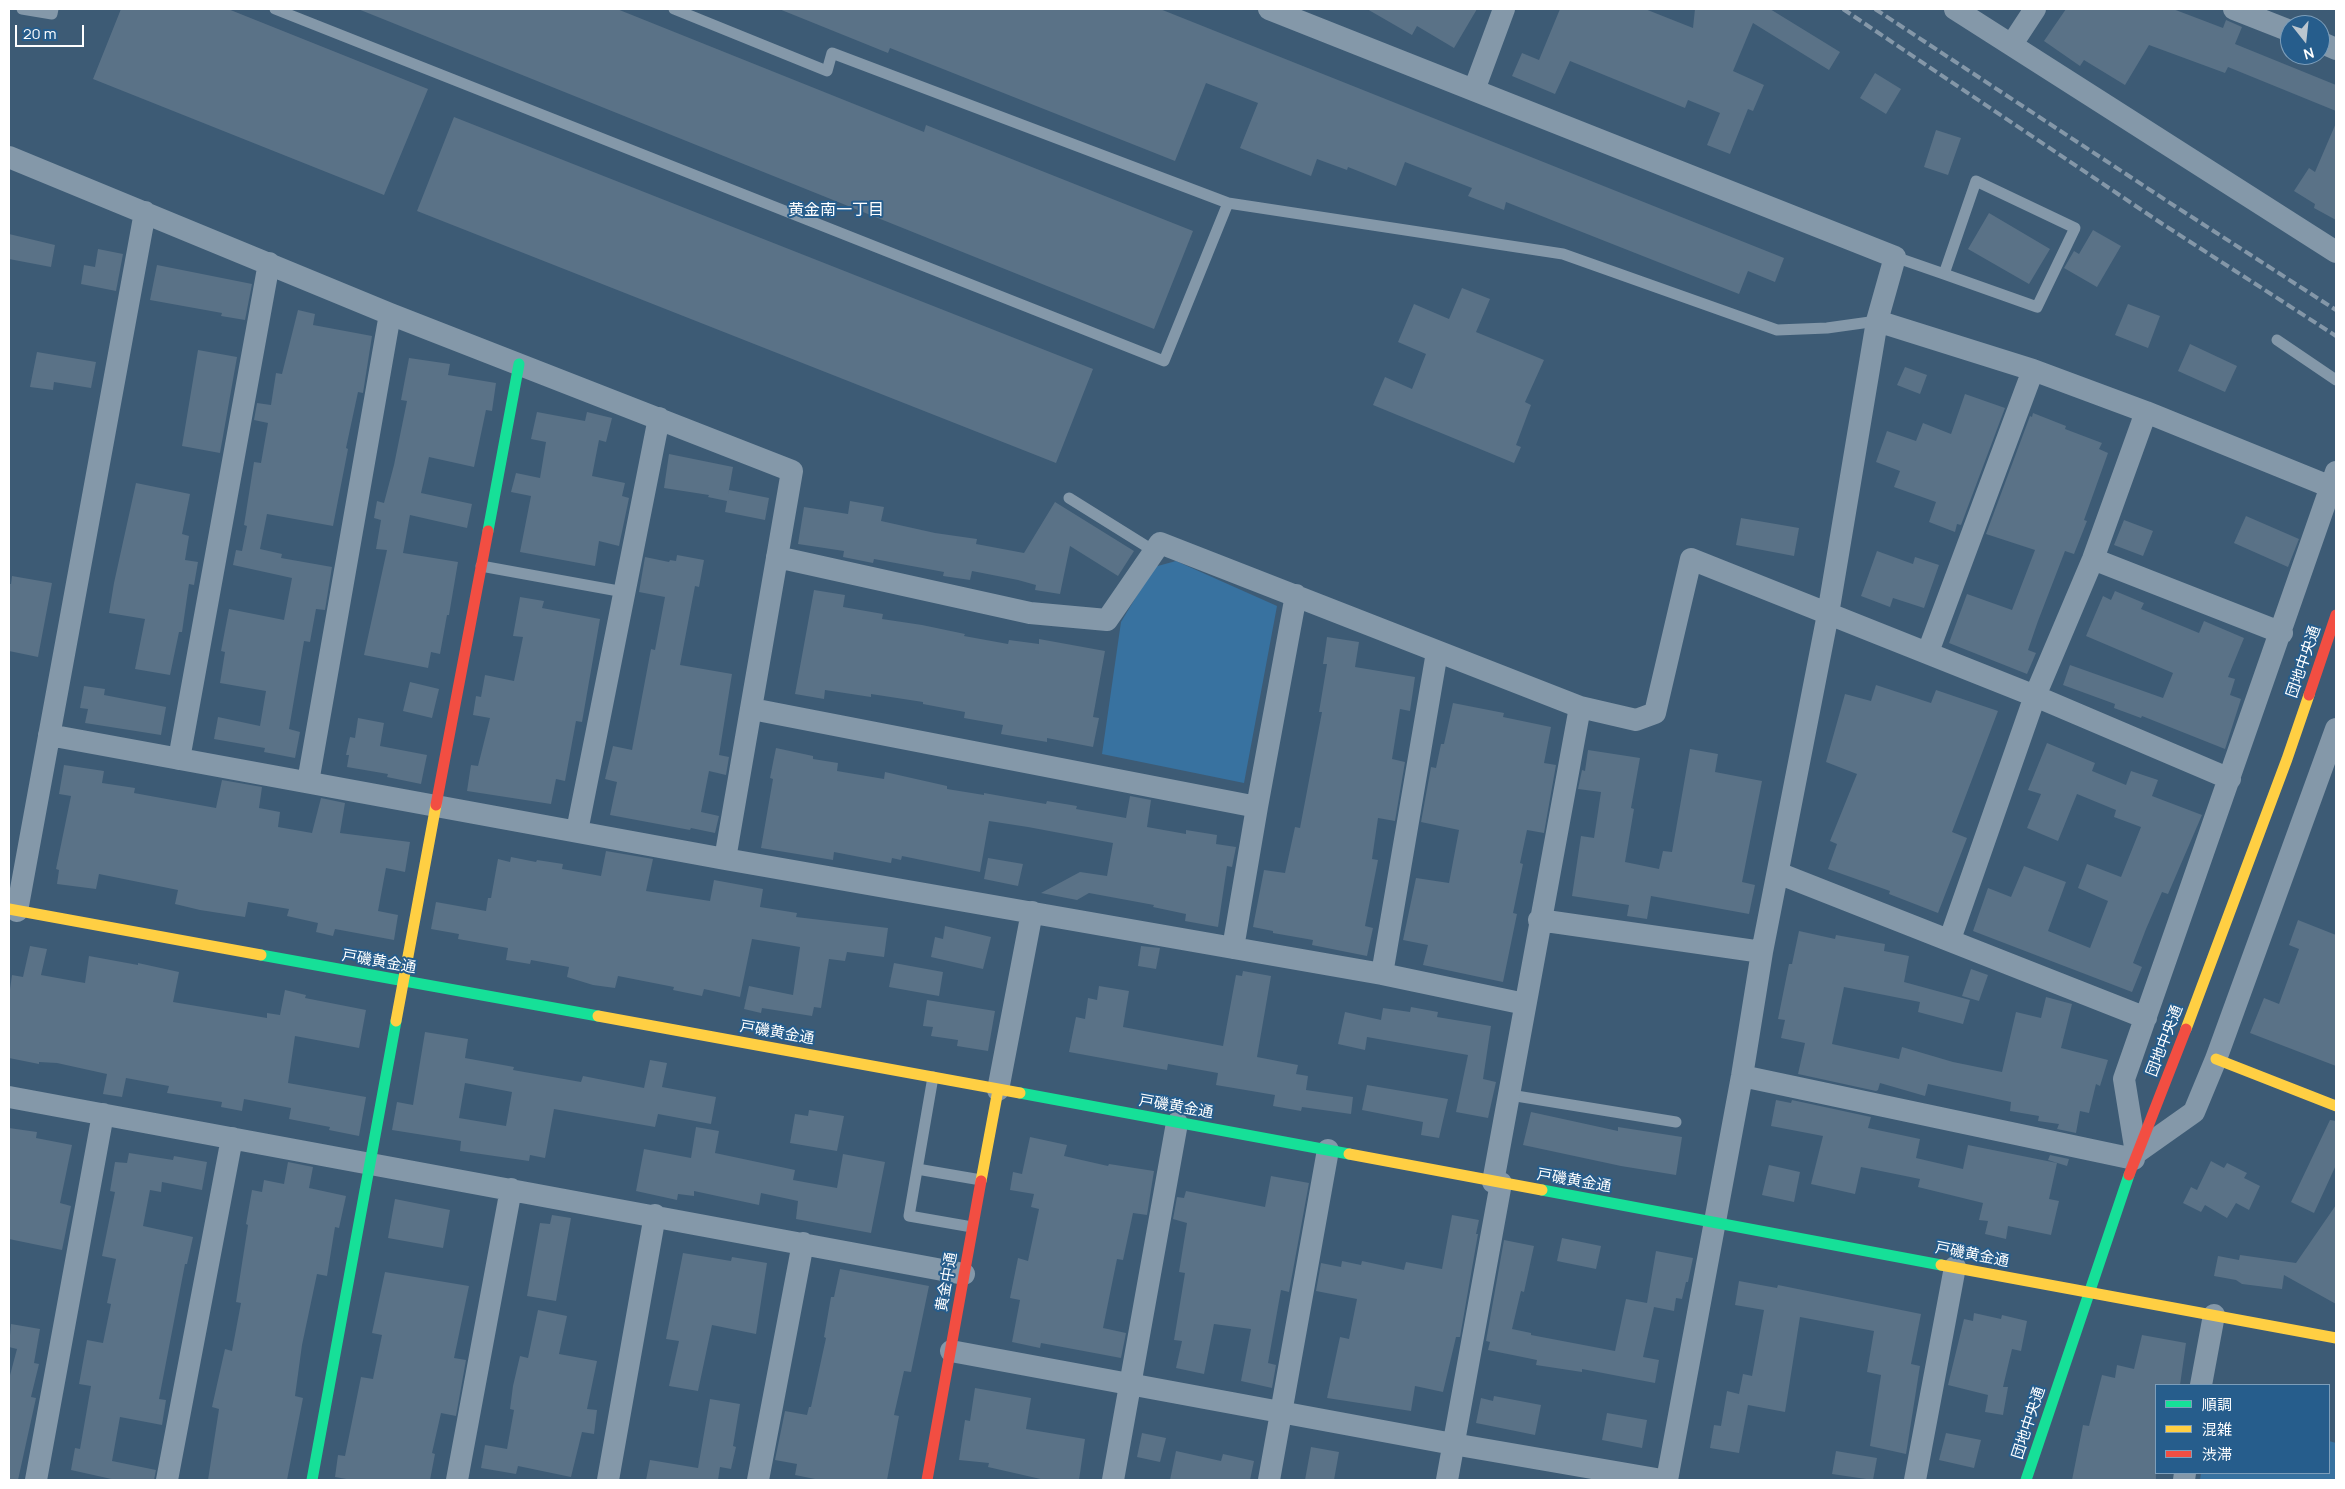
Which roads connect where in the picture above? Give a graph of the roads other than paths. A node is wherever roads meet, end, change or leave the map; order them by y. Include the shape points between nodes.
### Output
1 (22, 9) edge
2 (53, 9) edge
3 (275, 9) edge
4 (674, 9) edge
5 (1269, 9) edge
6 (1504, 9) edge
7 (1955, 9) edge
8 (2035, 9) edge
9 (2234, 9) edge
10 (2280, 27) edge
11 (2012, 44) junction
12 (1474, 90) junction
13 (9, 157) edge
14 (1228, 203) junction
15 (144, 212) junction
16 (2336, 252) edge
17 (1895, 257) junction
18 (269, 263) junction
19 (1944, 274) junction
20 (390, 314) junction
21 (1878, 320) junction
22 (2277, 340) dead end
23 (520, 364) junction
24 (2033, 370) junction
25 (2336, 380) edge
26 (2146, 412) junction
27 (659, 418) junction
28 (2334, 480) edge
29 (1069, 498) dead end
30 (1154, 551) junction
31 (777, 557) junction
32 (2093, 559) junction
33 (481, 566) junction
34 (624, 592) junction
35 (1296, 595) junction
36 (1828, 614) junction
37 (2336, 615) edge
38 (2282, 633) junction
39 (1436, 652) junction
40 (1928, 652) junction
41 (2035, 696) junction
42 (1580, 707) junction
43 (752, 709) junction
44 (49, 735) junction
45 (2335, 737) edge
46 (179, 759) junction
47 (2230, 779) junction
48 (308, 782) junction
49 (436, 804) junction
50 (1257, 807) junction
51 (576, 831) junction
52 (725, 859) junction
53 (1778, 873) junction
54 (13, 910) edge
55 (1032, 912) junction
56 (1539, 920) junction
57 (1950, 939) junction
58 (1233, 948) junction
59 (1762, 952) junction
60 (1382, 974) junction
61 (403, 982) junction
62 (1525, 1004) junction
63 (2146, 1018) junction
64 (2216, 1059) junction
65 (1742, 1076) junction
66 (933, 1077) junction
67 (998, 1090) junction
68 (1510, 1095) junction
69 (9, 1097) edge
70 (2336, 1106) edge
71 (103, 1114) junction
72 (1676, 1122) dead end
73 (1177, 1123) junction
74 (232, 1138) junction
75 (1328, 1150) junction
76 (2135, 1156) junction
77 (371, 1163) junction
78 (917, 1169) junction
79 (981, 1180) junction
80 (1497, 1182) junction
81 (511, 1189) junction
82 (656, 1216) junction
83 (1714, 1221) junction
84 (972, 1226) junction
85 (803, 1243) junction
86 (1955, 1266) junction
87 (964, 1274) junction
88 (2088, 1293) junction
89 (2214, 1316) junction
90 (2336, 1338) edge
91 (951, 1351) junction
92 (1131, 1383) junction
93 (2201, 1384) edge
94 (1281, 1411) junction
95 (1453, 1444) junction
96 (36, 1480) edge
97 (167, 1480) edge
98 (312, 1480) edge
99 (457, 1480) edge
100 (608, 1480) edge
101 (758, 1480) edge
102 (927, 1480) edge
103 (1113, 1480) edge
104 (1269, 1480) edge
105 (1447, 1480) edge
106 (1662, 1480) edge
107 (1667, 1480) edge
108 (1915, 1480) edge
109 (2026, 1480) edge

1 - 2 lane via 52,14
3 - 14 lane via 1164,361
4 - 14 lane via 827,71 832,52
5 - 12 street
6 - 12 street
7 - 11 street
8 - 11 street
9 - 10 street
11 - 16 street
12 - 17 street
13 - 15 street
14 - 21 lane via 1564,254 1777,330 1827,328
15 - 18 street
15 - 44 street
17 - 19 lane
17 - 21 street
18 - 20 street
18 - 46 street
19 - 19 lane via 1976,180 2075,228 2037,307
20 - 23 street
20 - 48 street
21 - 24 street
21 - 36 street
22 - 25 lane
23 - 27 street
23 - 33 street
24 - 26 street
24 - 40 street
26 - 28 street
26 - 32 street
27 - 31 street via 792,471
27 - 34 street
28 - 38 street
29 - 30 lane
30 - 31 street via 1108,620 1030,613
30 - 35 street via 1160,543
31 - 43 street
32 - 38 street
32 - 41 street
33 - 34 lane
33 - 49 street
34 - 51 street
35 - 39 street
35 - 50 street
36 - 40 street
36 - 42 street via 1691,559 1656,713 1636,720
36 - 53 street
37 - 76 street, 団地中央通 via 2287,760
38 - 47 street
39 - 42 street
39 - 60 street
40 - 41 street
41 - 47 street
41 - 57 street
42 - 56 street
43 - 50 street
43 - 52 street
44 - 46 street
44 - 54 street
45 - 64 street
46 - 48 street
47 - 63 street
48 - 49 street
49 - 51 street
49 - 61 street
50 - 58 street
51 - 52 street
52 - 55 street
53 - 57 street
53 - 59 street
54 - 61 street, 戸磯黄金通
55 - 58 street
55 - 67 street
56 - 59 street
56 - 62 street
57 - 63 street
58 - 60 street
59 - 65 street
60 - 62 street
61 - 66 street, 戸磯黄金通
61 - 77 street
62 - 68 street
63 - 76 street via 2124,1079
64 - 70 street
64 - 76 street via 2194,1112
65 - 76 street
65 - 83 street
66 - 67 street, 戸磯黄金通
66 - 78 lane
67 - 73 street, 戸磯黄金通
67 - 79 street, 黄金中通
68 - 72 lane
68 - 80 street
69 - 71 street
71 - 74 street
71 - 96 street
73 - 75 street, 戸磯黄金通
73 - 92 street
74 - 77 street
74 - 97 street
75 - 80 street, 戸磯黄金通
75 - 94 street
76 - 88 street, 団地中央通
77 - 81 street
77 - 98 street
78 - 79 lane
78 - 84 lane via 909,1216
79 - 84 street, 黄金中通
80 - 83 street, 戸磯黄金通
80 - 95 street
81 - 82 street
81 - 99 street
82 - 85 street
82 - 100 street
83 - 86 street, 戸磯黄金通
83 - 107 street
84 - 87 street, 黄金中通
85 - 87 street
85 - 101 street
86 - 88 street, 戸磯黄金通
86 - 108 street
87 - 91 street, 黄金中通
88 - 89 street, 戸磯黄金通
88 - 109 street, 団地中央通
89 - 90 street, 戸磯黄金通
89 - 93 street
91 - 92 street
91 - 102 street, 黄金中通
92 - 94 street
92 - 103 street
94 - 95 street
94 - 104 street
95 - 105 street
95 - 106 street

